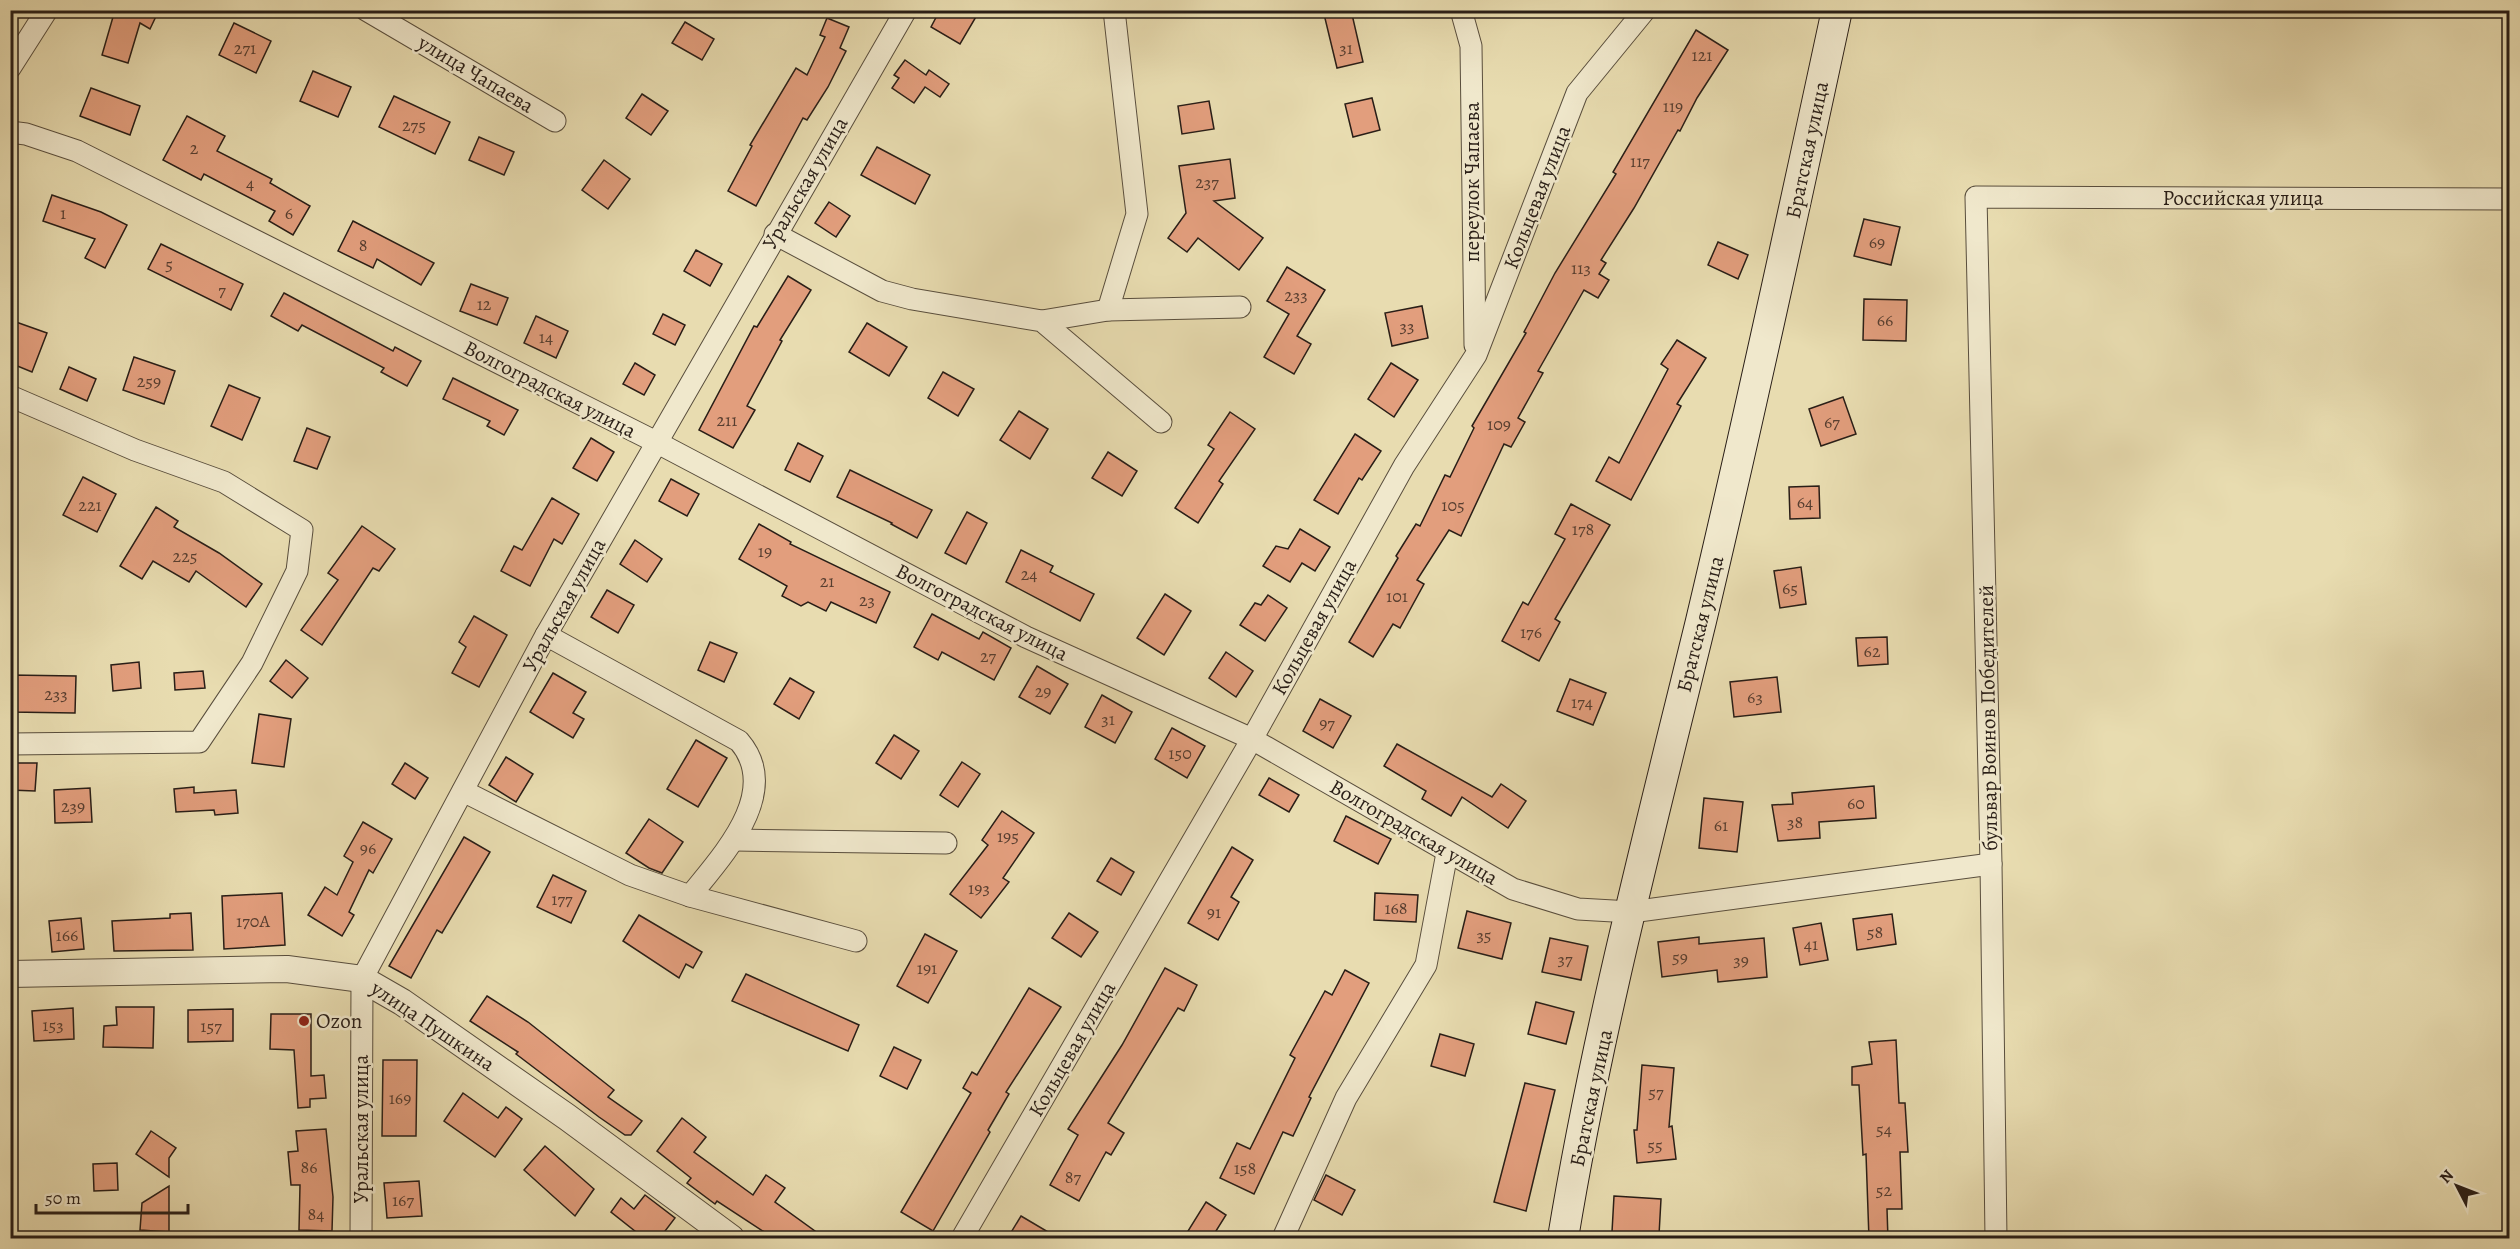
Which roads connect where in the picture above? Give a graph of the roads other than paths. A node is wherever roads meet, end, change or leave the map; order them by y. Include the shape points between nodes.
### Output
1 (47, 10) edge
2 (366, 10) edge
3 (906, 10) edge
4 (1114, 10) edge
5 (1461, 10) edge
6 (1645, 10) edge
7 (1837, 10) edge
8 (10, 68) edge
9 (555, 121) dead end
10 (10, 132) edge
11 (1976, 197) joint
12 (2510, 199) edge
13 (775, 234) junction
14 (1240, 307) dead end
15 (1108, 310) junction
16 (1042, 321) junction
17 (1476, 355) junction
18 (10, 396) edge
19 (1161, 422) dead end
20 (656, 442) junction
21 (546, 635) junction
22 (1252, 739) junction
23 (10, 744) edge
24 (463, 791) junction
25 (735, 840) junction
26 (946, 843) dead end
27 (1447, 853) junction
28 (1991, 864) junction
29 (690, 896) junction
30 (1631, 912) junction
31 (856, 941) dead end
32 (10, 974) edge
33 (362, 979) junction
34 (361, 1239) edge
35 (731, 1239) edge
36 (962, 1239) edge
37 (1283, 1239) edge
38 (1563, 1239) edge
39 (1996, 1239) edge

1 - 8 street
2 - 9 street, улица Чапаева
3 - 13 street, Уральская улица
4 - 15 street via 1137,214
5 - 17 street, переулок Чапаева via 1471,46
6 - 17 street, Кольцевая улица via 1577,93
7 - 30 main road, Братская улица via 1733,487
10 - 20 street, Волгоградская улица via 77,151
11 - 12 street, Российская улица
11 - 28 street, бульвар Воинов Победителей
13 - 16 street via 882,291
13 - 20 street, Уральская улица
14 - 15 street
15 - 16 street
16 - 19 street
17 - 22 street, Кольцевая улица via 1404,466
18 - 23 street via 135,450 224,482 302,530 297,571 252,663 199,742
20 - 21 street, Уральская улица
20 - 22 street, Волгоградская улица via 1026,637
21 - 24 street, Уральская улица
21 - 25 street via 739,741 750,754 753,795
22 - 27 street, Волгоградская улица
22 - 36 street, Кольцевая улица
24 - 29 street via 630,875
24 - 33 street, Уральская улица
25 - 26 street
25 - 29 street
27 - 30 street, Волгоградская улица via 1513,889 1578,909
27 - 37 street via 1426,965 1346,1098
28 - 30 street, Волгоградская улица
28 - 39 street, бульвар Воинов Победителей
29 - 31 street
30 - 38 main road, Братская улица
32 - 33 street, улица Пушкина via 287,969
33 - 34 street, Уральская улица
33 - 35 street, улица Пушкина via 402,1002 567,1117

